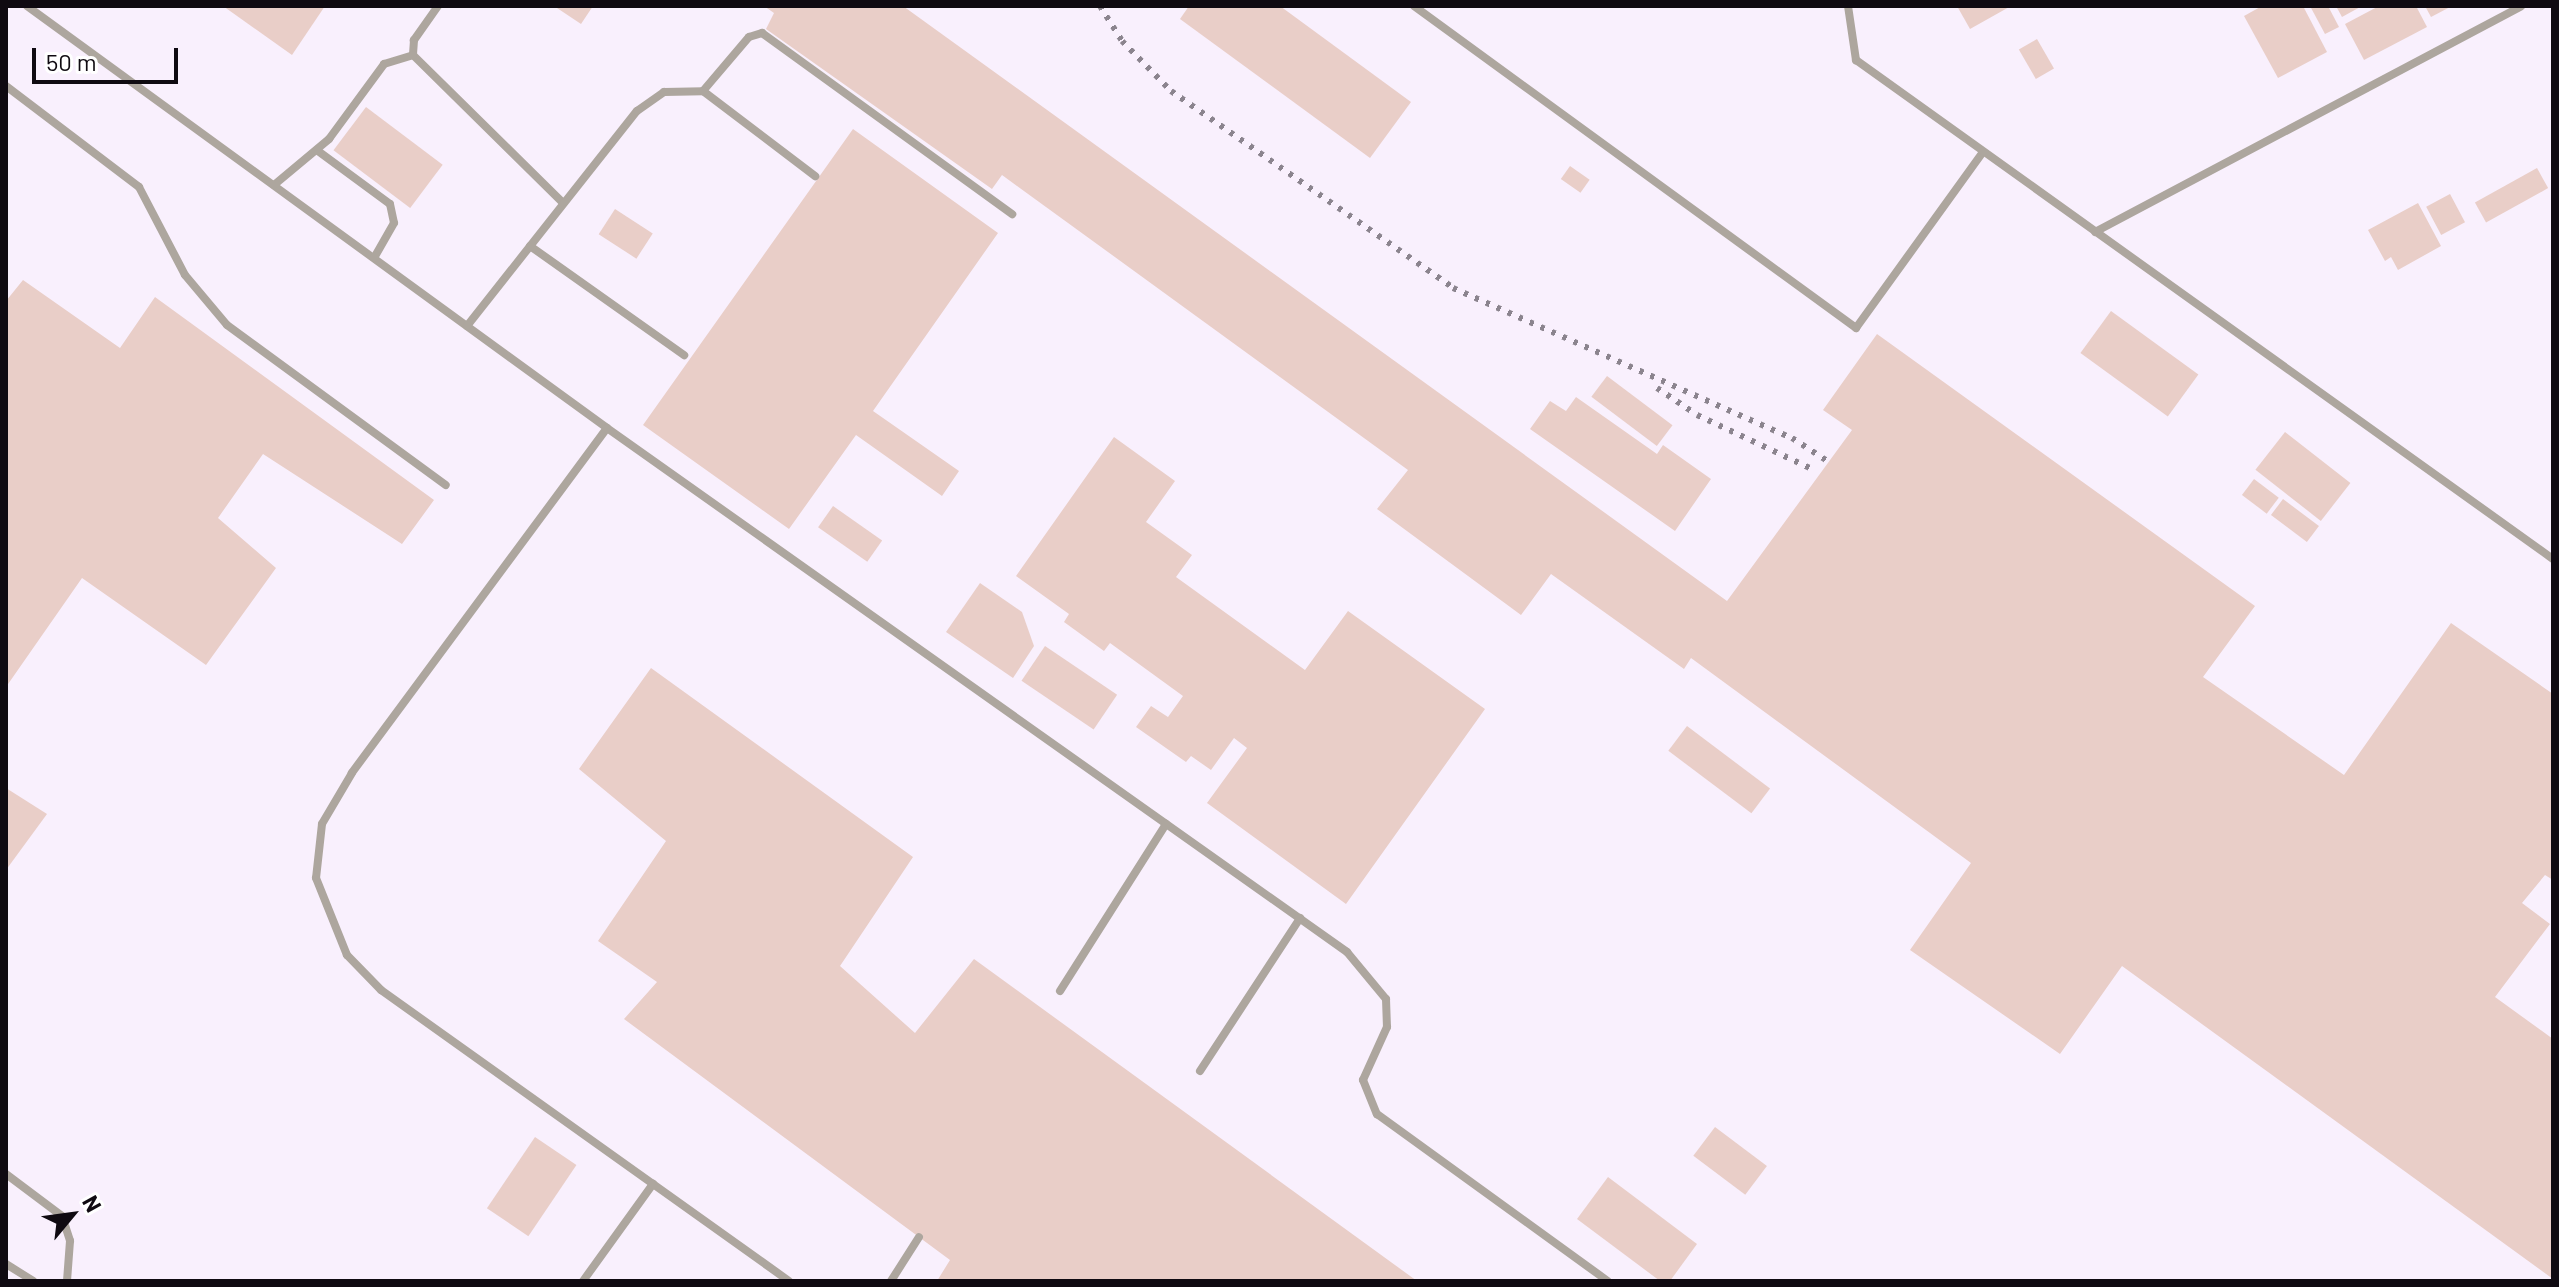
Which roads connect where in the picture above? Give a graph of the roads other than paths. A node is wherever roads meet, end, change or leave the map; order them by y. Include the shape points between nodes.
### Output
1 (27, 6) edge
2 (438, 6) edge
3 (1414, 6) edge
4 (1848, 6) edge
5 (2521, 6) edge
6 (413, 55) junction
7 (6, 86) edge
8 (703, 91) junction
9 (318, 151) junction
10 (1983, 152) junction
11 (815, 176) dead end
12 (274, 185) junction
13 (563, 203) junction
14 (1012, 214) dead end
15 (2095, 232) junction
16 (530, 246) junction
17 (374, 258) junction
18 (467, 326) junction
19 (684, 355) dead end
20 (607, 428) junction
21 (446, 485) dead end
22 (2553, 559) edge
23 (1166, 824) junction
24 (1300, 918) junction
25 (1060, 991) dead end
26 (1200, 1071) dead end
27 (6, 1174) edge
28 (653, 1184) junction
29 (919, 1237) dead end
30 (6, 1264) edge
31 (33, 1281) edge
32 (67, 1281) edge
33 (583, 1281) edge
34 (789, 1281) edge
35 (891, 1281) edge
36 (1608, 1281) edge

1 - 12 lane
2 - 6 lane via 414,40
3 - 10 lane via 1856,328
4 - 10 lane via 1856,60
5 - 15 lane
6 - 9 lane via 384,64
6 - 13 lane
7 - 21 lane via 139,187 185,275 227,325
8 - 11 lane
8 - 13 lane via 664,92 637,111
8 - 14 lane via 749,37 762,33
9 - 12 lane
9 - 17 lane via 390,204 394,223
10 - 15 lane
12 - 17 lane
13 - 16 lane
15 - 22 lane
16 - 18 lane
16 - 19 lane
17 - 18 lane
18 - 20 lane
20 - 23 lane
20 - 28 lane via 352,773 322,824 316,878 347,955 381,990
23 - 24 lane
23 - 25 lane
24 - 26 lane
24 - 36 lane via 1347,952 1386,999 1387,1027 1363,1080 1377,1114
27 - 32 lane via 62,1216 70,1241
28 - 33 lane
28 - 34 lane
29 - 35 lane
30 - 31 lane

